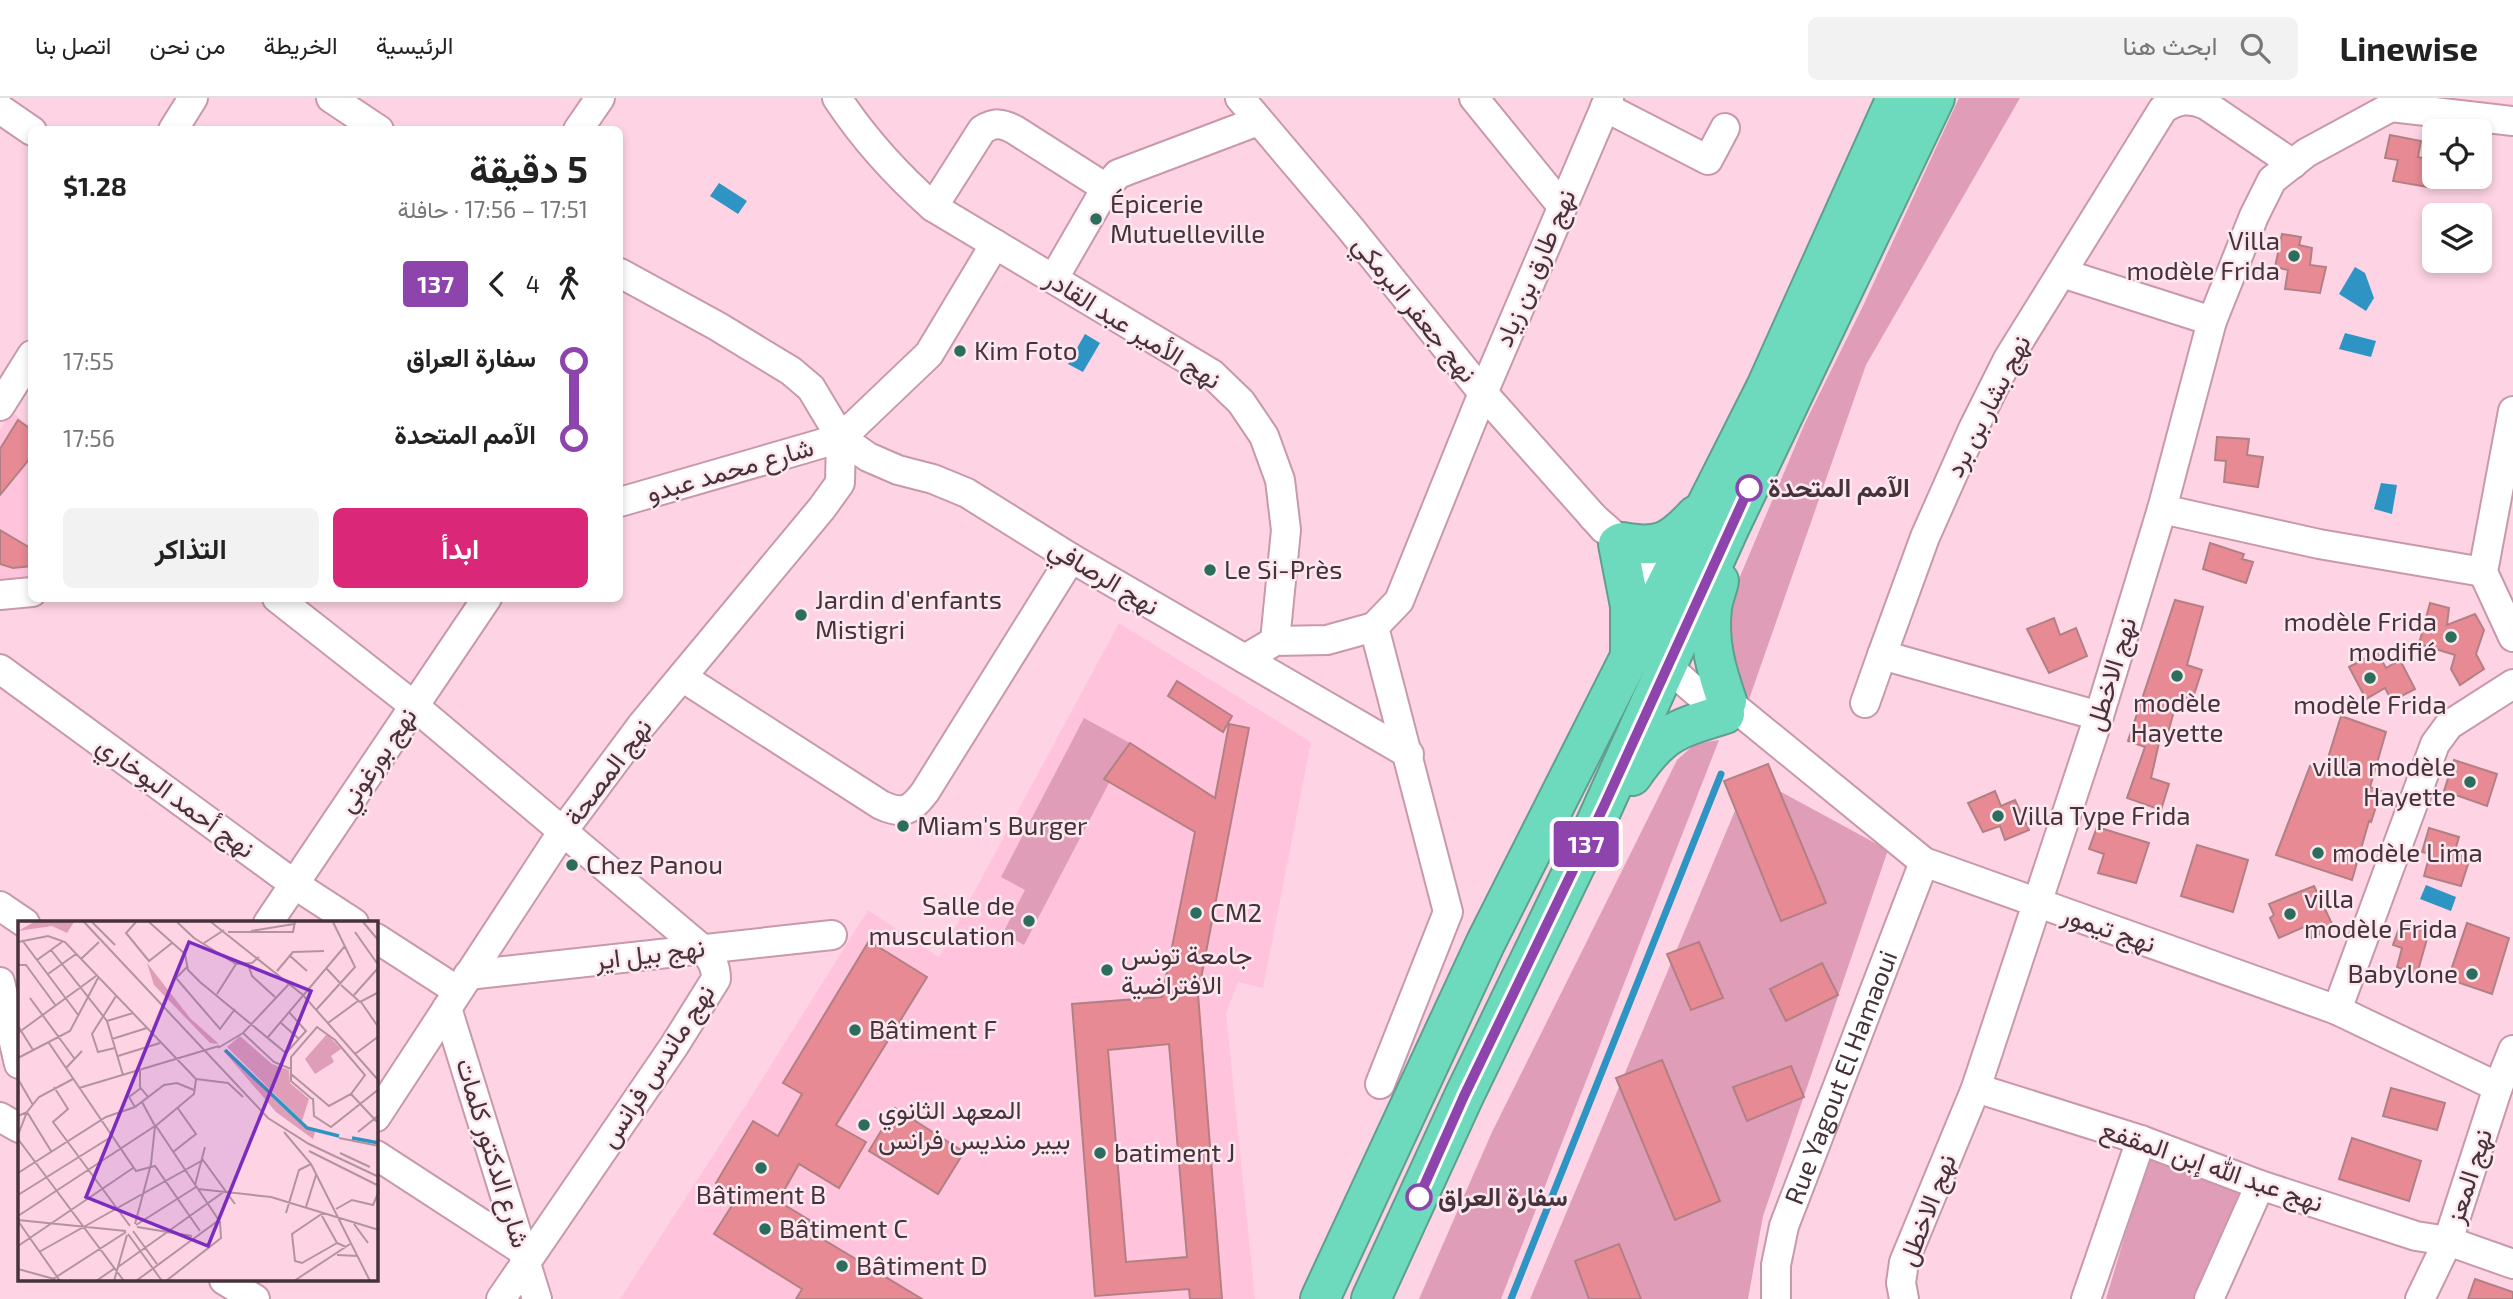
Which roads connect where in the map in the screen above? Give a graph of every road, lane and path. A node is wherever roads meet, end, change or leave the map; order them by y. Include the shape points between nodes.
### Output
1 (193, 98) edge
2 (331, 98) edge
3 (837, 98) edge
4 (1240, 98) edge
5 (1474, 98) edge
6 (1896, 98) edge
7 (1935, 98) edge
8 (596, 99) edge
9 (1607, 102) edge
10 (2392, 102) edge
11 (0, 109) edge
12 (1258, 121) junction
13 (2513, 121) edge
14 (176, 126) edge
15 (373, 126) edge
16 (580, 126) edge
17 (28, 128) edge
18 (1725, 128) dead end
19 (2293, 164) junction
20 (1106, 188) junction
21 (1561, 205) junction
22 (933, 207) junction
23 (995, 244) junction
24 (2062, 273) junction
25 (623, 274) edge
26 (1054, 278) junction
27 (2212, 321) junction
28 (28, 362) edge
29 (1766, 387) junction
30 (1483, 393) junction
31 (11, 394) edge
32 (2513, 411) edge
33 (841, 438) junction
34 (623, 501) edge
35 (2162, 509) junction
36 (1718, 516) junction
37 (1620, 543) junction
38 (1071, 558) junction
39 (2483, 572) junction
40 (28, 592) edge
41 (0, 595) edge
42 (282, 602) edge
43 (484, 602) edge
44 (1374, 627) junction
45 (1659, 631) junction
46 (2513, 637) edge
47 (1275, 641) junction
48 (1882, 655) junction
49 (1245, 659) junction
50 (0, 669) edge
51 (682, 677) junction
52 (2513, 684) edge
53 (1865, 703) dead end
54 (413, 705) junction
55 (1735, 712) junction
56 (2099, 716) junction
57 (1409, 754) junction
58 (1593, 829) junction
59 (563, 831) junction
60 (1924, 862) junction
61 (294, 884) junction
62 (2036, 904) junction
63 (0, 906) edge
64 (1551, 915) junction
65 (22, 921) edge
66 (269, 921) edge
67 (351, 921) edge
68 (832, 935) dead end
69 (378, 939) edge
70 (701, 948) junction
71 (0, 982) edge
72 (458, 991) junction
73 (2337, 1010) junction
74 (2513, 1050) edge
75 (18, 1060) edge
76 (1380, 1084) dead end
77 (2498, 1087) junction
78 (1976, 1088) junction
79 (378, 1114) edge
80 (0, 1117) edge
81 (18, 1127) edge
82 (2141, 1140) junction
83 (378, 1157) edge
84 (2260, 1185) junction
85 (2448, 1241) junction
86 (524, 1257) junction
87 (2513, 1264) edge
88 (227, 1282) edge
89 (270, 1282) edge
90 (257, 1299) edge
91 (501, 1299) edge
92 (537, 1299) edge
93 (1320, 1299) edge
94 (1371, 1299) edge
95 (1776, 1299) edge
96 (1903, 1299) edge
97 (2086, 1299) edge
98 (2209, 1299) edge
99 (2420, 1299) edge

1 - 14 street
2 - 15 street
3 - 22 street, نهج الأمير عبد القادر via 856,126
4 - 12 street, نهج جعفر البرمكي
5 - 21 street
6 - 29 highway
7 - 36 highway
8 - 16 street
9 - 18 street via 1708,160
9 - 21 street, نهج طارق بن زياد
10 - 13 street, نهج الاخطل
10 - 19 street, نهج الاخطل
11 - 17 street
12 - 20 street via 1129,168
12 - 30 street, نهج جعفر البرمكي
19 - 24 street, نهج بشار بن برد via 2206,105 2191,99 2176,101 2163,109
19 - 27 street, نهج الاخطل via 2272,180
20 - 22 street via 1015,130 993,123 982,130
20 - 26 street
21 - 30 street, نهج طارق بن زياد
22 - 23 street, نهج الأمير عبد القادر
23 - 26 street, نهج الأمير عبد القادر
23 - 33 street via 929,354
24 - 27 street
24 - 48 street, نهج بشار بن برد via 2008,359 1973,429 1925,537
25 - 33 street via 791,371 811,388
26 - 47 street, نهج الأمير عبد القادر via 1213,374 1241,402 1264,436 1280,480 1286,530
27 - 35 street, نهج الاخطل
28 - 31 street
29 - 36 highway
29 - 45 highway via 1735,468
30 - 37 street, نهج جعفر البرمكي
30 - 44 street, نهج طارق بن زياد via 1399,601
32 - 39 street
33 - 34 street, شارع محمد عبدو
33 - 38 street, نهج الرصافي via 867,457 967,493
33 - 51 street, نهج المصحة via 840,483
35 - 39 street via 2319,544
35 - 56 street, نهج الاخطل
36 - 37 highway via 1660,544
36 - 45 highway
36 - 55 highway via 1711,643 1715,667
37 - 45 street, نهج جعفر البرمكي via 1653,576
37 - 45 highway via 1630,606
38 - 49 street, نهج الرصافي
38 - 51 street via 916,803 904,811 881,806
39 - 46 street
40 - 41 street
42 - 54 street, نهج ماندس فرانس
43 - 54 street, نهج بورغوني
44 - 47 street via 1327,640
44 - 57 street
45 - 55 street, نهج جعفر البرمكي
45 - 58 highway
45 - 64 highway via 1654,663 1563,870
45 - 93 highway via 1486,942
47 - 49 street
48 - 53 street, نهج بشار بن برد
48 - 56 street
49 - 57 street, نهج الرصافي
50 - 61 street, نهج أحمد البوخاري
51 - 59 street, نهج المصحة
52 - 73 street via 2449,725 2435,744
54 - 59 street, نهج ماندس فرانس
54 - 61 street, نهج بورغوني
55 - 58 highway via 1688,725 1666,737 1645,757
55 - 60 street, نهج تيمور
56 - 62 street, نهج الاخطل
57 - 76 street via 1448,912
58 - 64 highway
59 - 70 street, نهج ماندس فرانس
59 - 72 street, نهج المصحة
60 - 62 street, نهج تيمور
60 - 95 street, Rue Yagout El Hamaoui via 1784,1226 1776,1265
61 - 66 street, نهج بورغوني
61 - 67 street, نهج أحمد البوخاري
62 - 73 street, نهج تيمور
62 - 78 street, نهج الاخطل
63 - 65 street
64 - 94 highway
68 - 70 street, نهج بيل اير
69 - 72 street
70 - 72 street, نهج بيل اير
70 - 86 street, نهج ماندس فرانس via 712,959 716,979 674,1046
71 - 75 street
72 - 79 street, نهج المصحة
72 - 86 street, شارع الدكتور كلمات
73 - 77 street, نهج تيمور
74 - 77 street, نهج المعز
77 - 85 street, نهج المعز
78 - 82 street, نهج عبد الله إبن المقفع
78 - 96 street, نهج الاخطل via 1904,1262
80 - 81 street
82 - 84 street, نهج عبد الله إبن المقفع
82 - 97 street
83 - 86 street
84 - 85 street, نهج عبد الله إبن المقفع via 2416,1236
84 - 98 street
85 - 87 street, نهج عبد الله إبن المقفع
85 - 99 street, نهج المعز
86 - 91 street
86 - 92 street, شارع الدكتور كلمات
88 - 90 street
89 - 90 street

